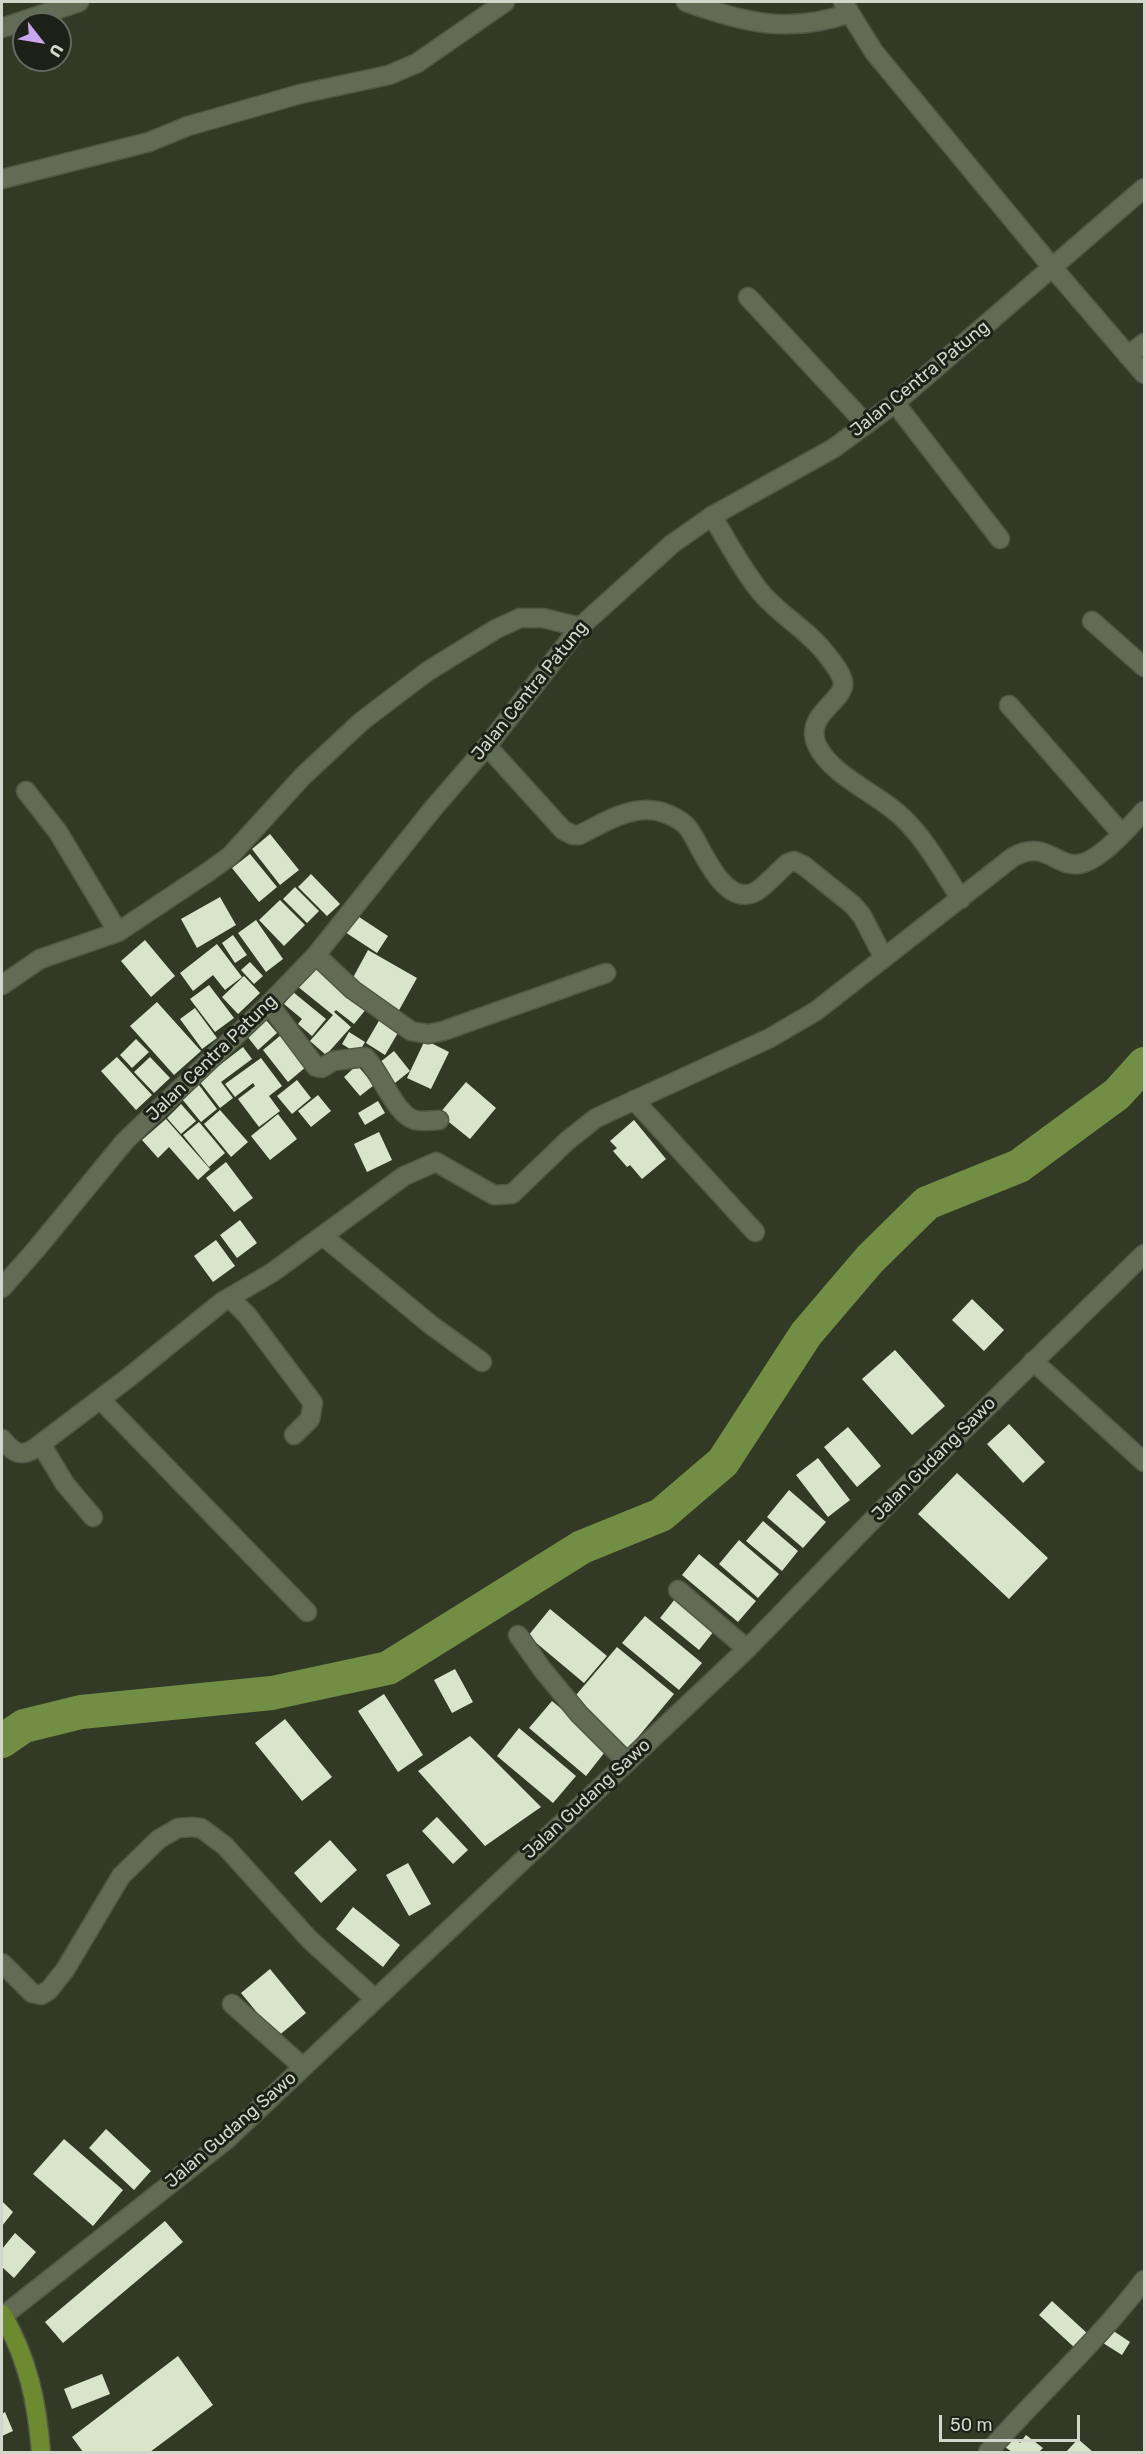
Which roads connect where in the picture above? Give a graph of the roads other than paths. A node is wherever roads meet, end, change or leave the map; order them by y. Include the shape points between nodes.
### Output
1 (79, 2) edge
2 (505, 2) edge
3 (686, 2) edge
4 (846, 7) edge
5 (2, 28) edge
6 (2, 179) edge
7 (1144, 188) edge
8 (1052, 267) junction
9 (748, 297) dead end
10 (1144, 343) edge
11 (1128, 356) junction
12 (1144, 374) edge
13 (895, 403) junction
14 (866, 424) junction
15 (712, 516) junction
16 (1000, 539) dead end
17 (1092, 621) dead end
18 (580, 627) junction
19 (1144, 667) edge
20 (1009, 705) dead end
21 (487, 746) junction
22 (26, 791) dead end
23 (1144, 811) edge
24 (1122, 834) junction
25 (961, 899) junction
26 (118, 932) junction
27 (316, 955) junction
28 (884, 958) junction
29 (606, 973) dead end
30 (2, 985) edge
31 (268, 1004) junction
32 (634, 1100) junction
33 (440, 1120) dead end
34 (755, 1232) dead end
35 (323, 1236) junction
36 (1144, 1254) edge
37 (2, 1288) edge
38 (230, 1298) junction
39 (1033, 1361) junction
40 (482, 1362) dead end
41 (100, 1399) junction
42 (294, 1436) dead end
43 (2, 1439) edge
44 (41, 1444) junction
45 (1144, 1462) edge
46 (93, 1517) dead end
47 (678, 1590) dead end
48 (307, 1612) dead end
49 (518, 1635) dead end
50 (747, 1649) junction
51 (627, 1762) junction
52 (2, 1963) edge
53 (375, 1999) junction
54 (232, 2004) dead end
55 (303, 2067) junction
56 (1144, 2280) edge
57 (2, 2315) edge
58 (41, 2452) edge
59 (988, 2452) edge

1 - 5 street
2 - 6 street via 417,63 389,75 300,94 188,126 149,142
3 - 4 street via 760,24 816,22
4 - 8 street via 874,52
7 - 8 street, Jalan Centra Patung
8 - 11 street
8 - 13 street, Jalan Centra Patung
9 - 14 street
10 - 11 street
11 - 12 street
13 - 14 street, Jalan Centra Patung
13 - 16 street
14 - 15 street, Jalan Centra Patung via 834,448
15 - 18 street, Jalan Centra Patung via 672,544
15 - 25 street via 762,594 820,646 838,670 843,683 841,693 819,714 816,744 831,764 905,819
17 - 19 street
18 - 21 street, Jalan Centra Patung
18 - 26 street via 543,618 520,618 428,671 362,721 303,776 230,856
20 - 24 street
21 - 27 street, Jalan Centra Patung
21 - 28 street via 563,830 573,835 627,813 658,811 688,829 719,879 741,894 753,893 788,863 803,865 853,905
22 - 26 street via 57,832
23 - 24 street
24 - 25 street via 1094,858 1080,864 1043,852 1023,851
25 - 28 street
26 - 30 street via 40,959
27 - 29 street via 385,1013 411,1031 428,1034
27 - 31 street, Jalan Centra Patung
28 - 32 street via 816,1011 770,1038
31 - 33 street via 316,1067 364,1057 405,1115 416,1120
31 - 37 street, Jalan Centra Patung via 125,1141
32 - 34 street
32 - 35 street via 596,1118 512,1194 494,1195 436,1162 404,1176
35 - 38 street
35 - 40 street
36 - 39 street, Jalan Gudang Sawo
38 - 41 street
38 - 42 street via 313,1403 309,1421
39 - 45 street
39 - 50 street, Jalan Gudang Sawo
41 - 44 street
41 - 48 street
43 - 44 street via 17,1454 26,1454
44 - 46 street via 65,1484
47 - 50 street
49 - 51 street via 579,1714
50 - 51 street, Jalan Gudang Sawo
51 - 53 street, Jalan Gudang Sawo
52 - 53 street via 32,1993 41,1995 49,1990 122,1876 167,1833 192,1827 201,1828 225,1846 310,1940
53 - 55 street, Jalan Gudang Sawo
54 - 55 street
55 - 57 street, Jalan Gudang Sawo via 226,2140
56 - 59 street via 1123,2309
57 - 58 main road via 27,2368 38,2410

